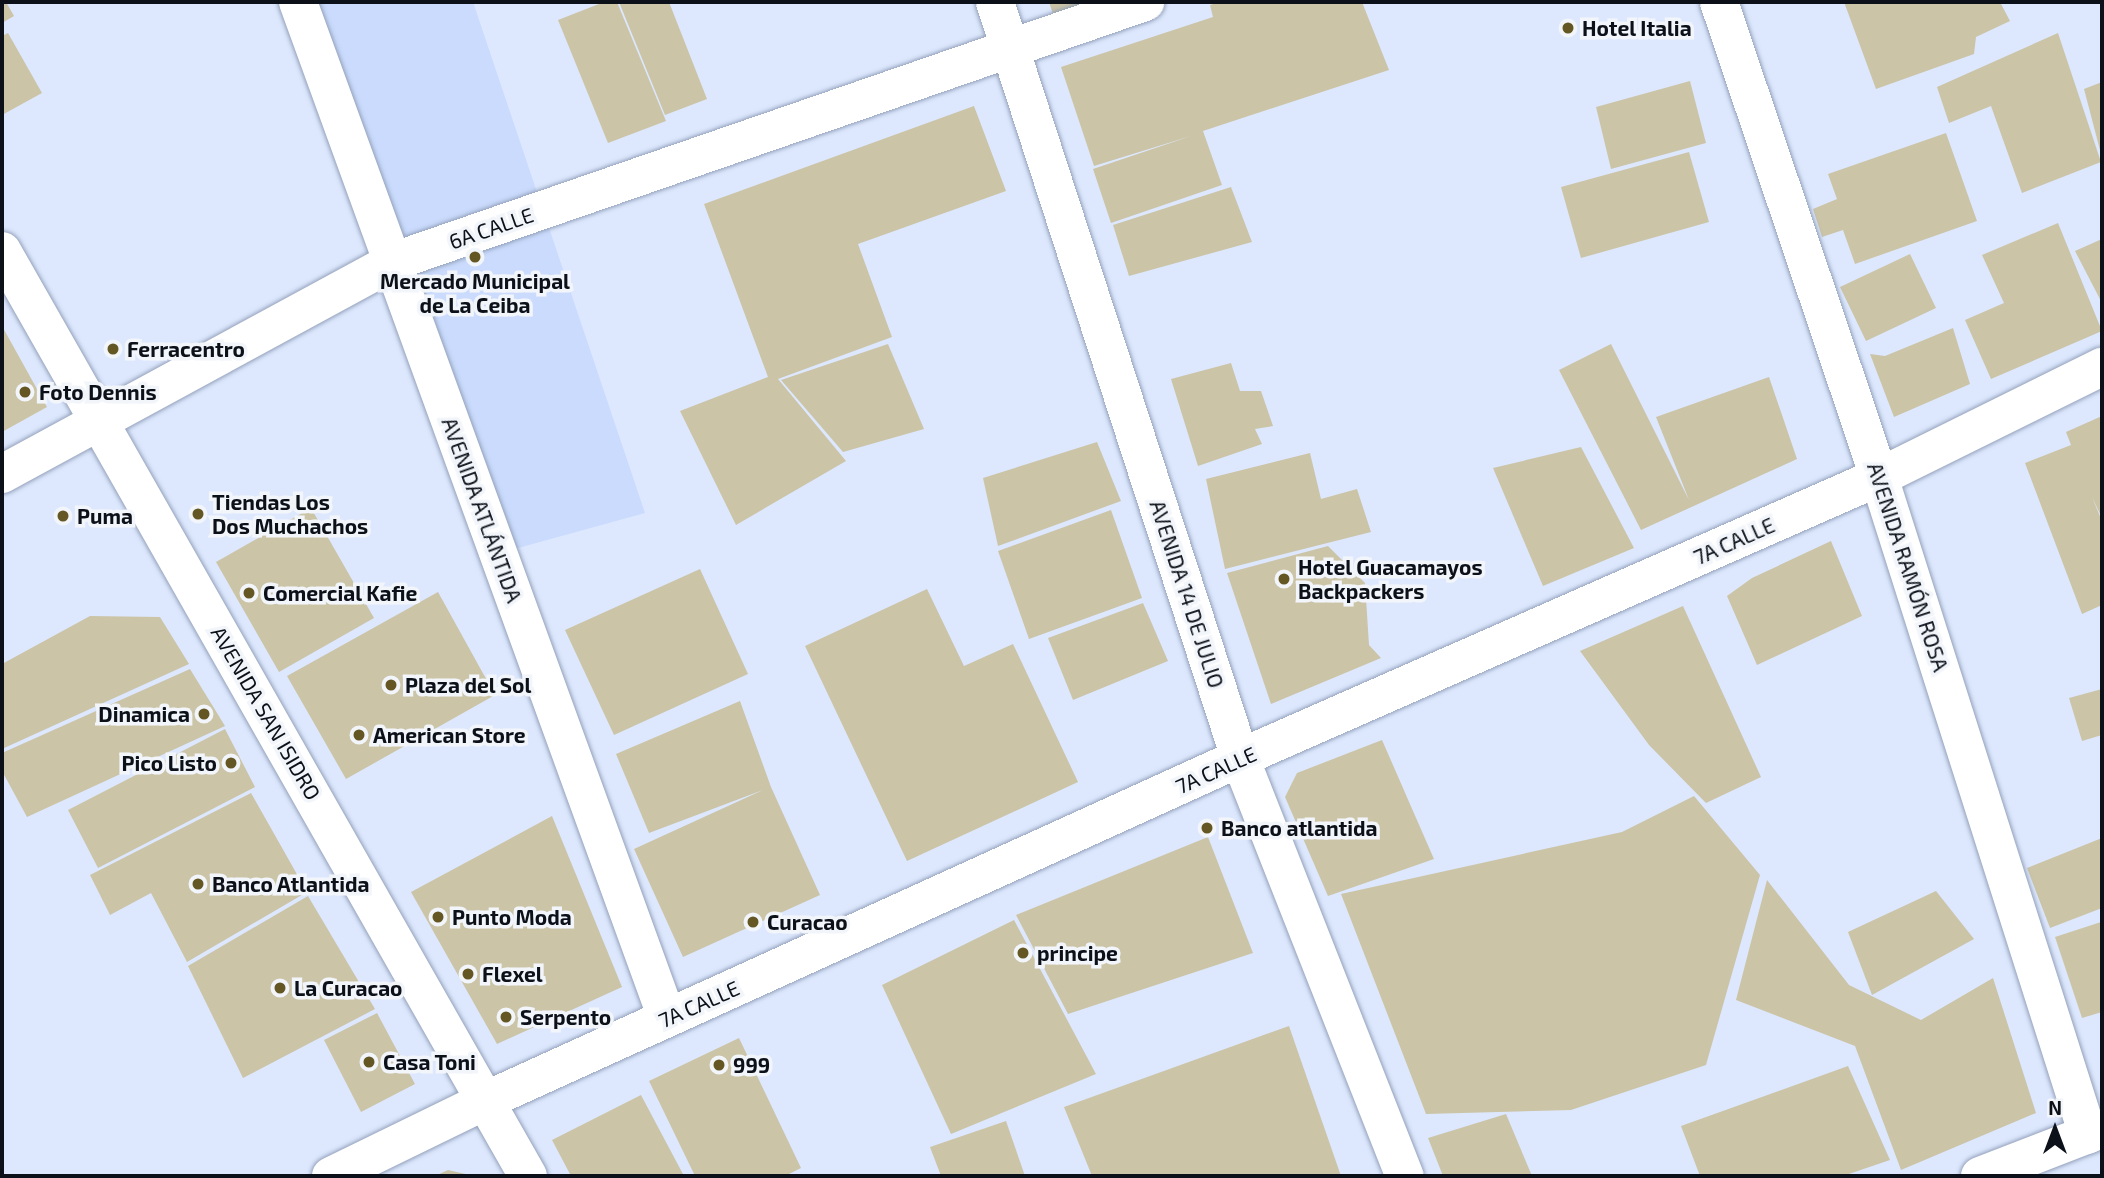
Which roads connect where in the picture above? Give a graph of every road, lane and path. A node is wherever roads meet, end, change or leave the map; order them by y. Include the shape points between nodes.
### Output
1 (298, 2) edge
2 (995, 2) edge
3 (1145, 2) edge
4 (1719, 2) edge
5 (1010, 48) junction
6 (2, 251) edge
7 (392, 262) junction
8 (2102, 367) edge
9 (95, 420) junction
10 (2, 474) edge
11 (1879, 477) junction
12 (1240, 758) junction
13 (667, 1018) junction
14 (487, 1100) junction
15 (2095, 1132) edge
16 (331, 1176) edge
17 (528, 1176) edge
18 (1405, 1176) edge
19 (1980, 1176) edge

1 - 7 street, AVENIDA ATLÁNTIDA
2 - 5 street, AVENIDA 14 DE JULIO
3 - 5 street, 6A CALLE
4 - 11 street, AVENIDA RAMÓN ROSA
5 - 7 street, 6A CALLE
5 - 12 street, AVENIDA 14 DE JULIO
6 - 9 street, AVENIDA SAN ISIDRO
7 - 9 street, 6A CALLE
7 - 13 street, AVENIDA ATLÁNTIDA
8 - 11 street, 7A CALLE
9 - 10 street, 6A CALLE
9 - 14 street, AVENIDA SAN ISIDRO
11 - 12 street, 7A CALLE
11 - 15 street, AVENIDA RAMÓN ROSA
12 - 13 street, 7A CALLE
12 - 18 street, AVENIDA 14 DE JULIO
13 - 14 street, 7A CALLE
14 - 16 street, 7A CALLE
14 - 17 street, AVENIDA SAN ISIDRO
15 - 19 street

